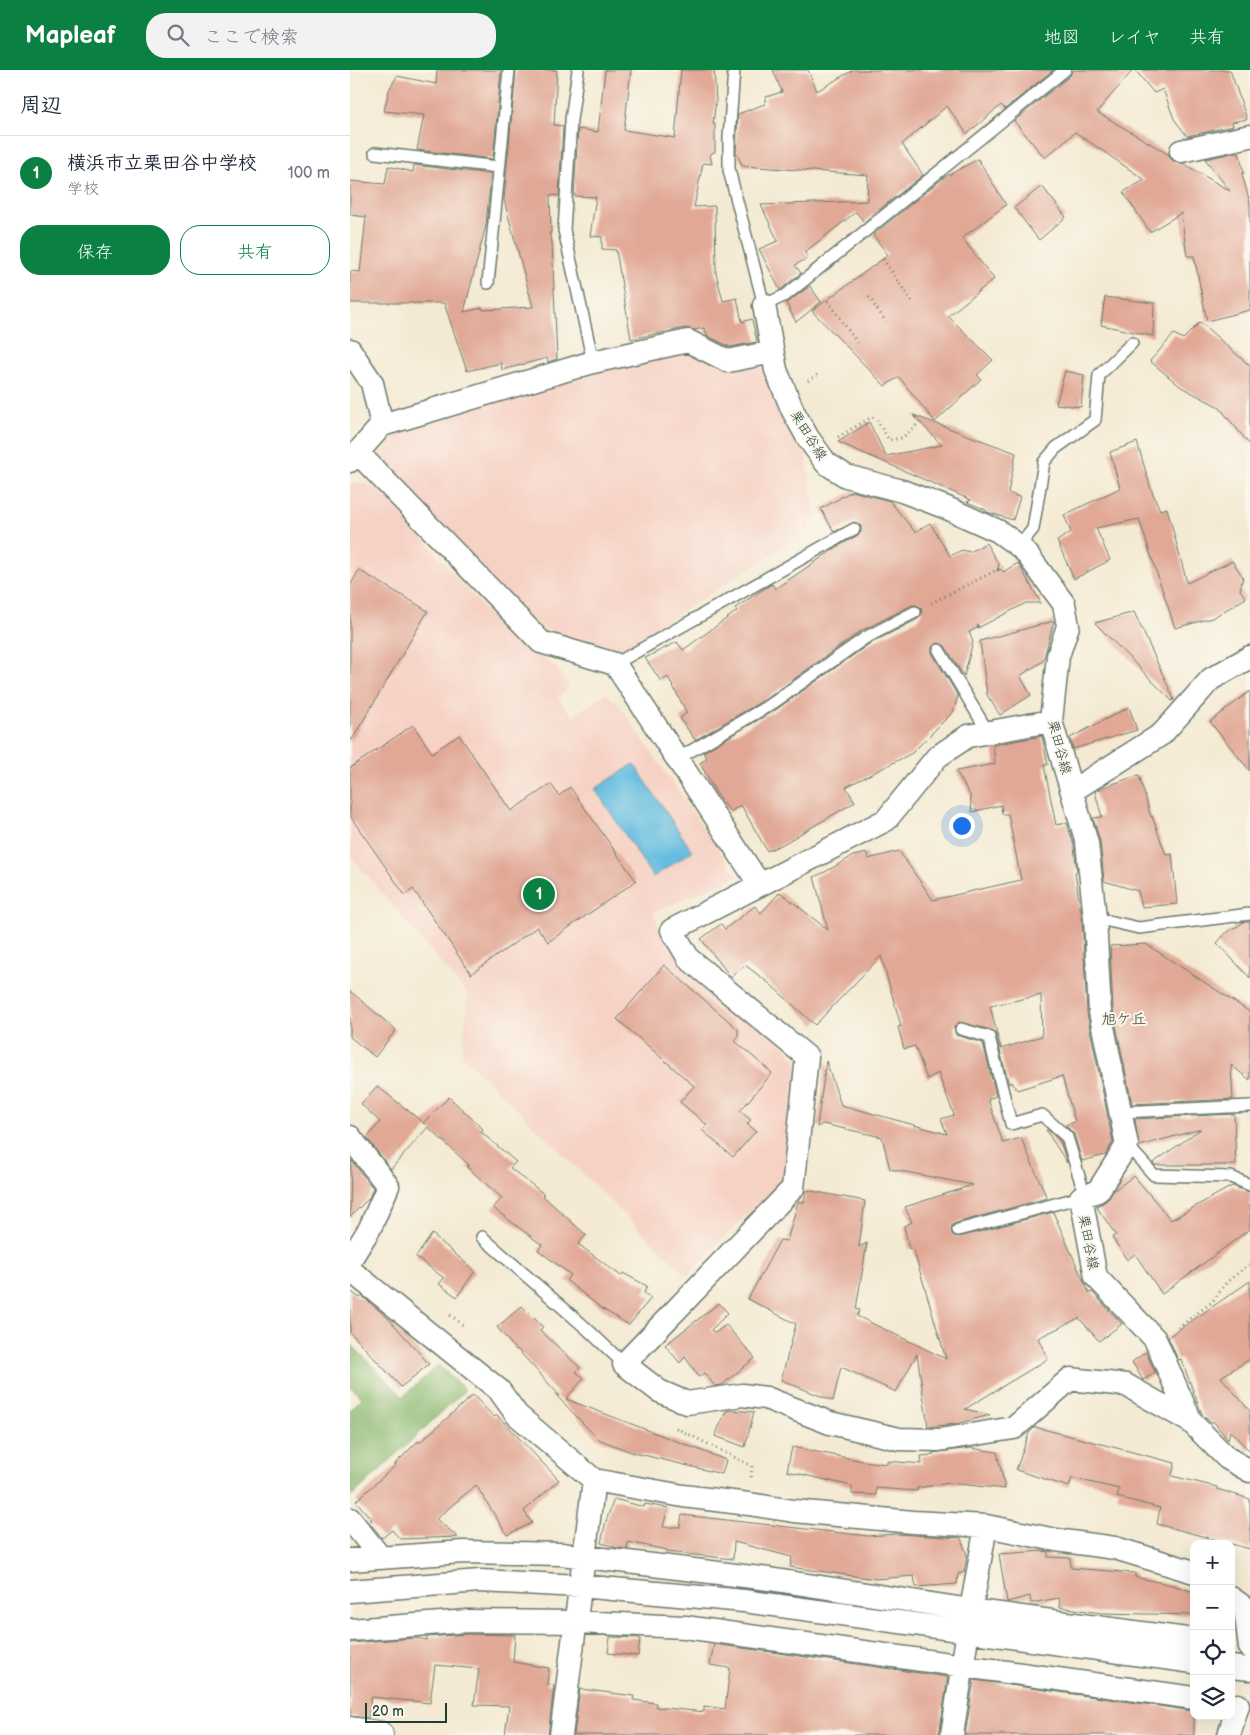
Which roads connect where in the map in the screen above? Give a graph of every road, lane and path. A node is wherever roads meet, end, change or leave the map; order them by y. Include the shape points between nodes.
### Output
1 (509, 70) edge
2 (578, 70) edge
3 (734, 70) edge
4 (1065, 70) edge
5 (1250, 136) edge
6 (1181, 151) dead end
7 (375, 153) dead end
8 (499, 167) junction
9 (883, 259) dead end
10 (488, 283) dead end
11 (869, 297) dead end
12 (828, 300) dead end
13 (912, 302) dead end
14 (764, 305) junction
15 (886, 322) dead end
16 (1132, 343) dead end
17 (858, 344) dead end
18 (350, 350) edge
19 (772, 352) junction
20 (593, 362) junction
21 (920, 422) dead end
22 (382, 425) junction
23 (835, 440) dead end
24 (354, 457) edge
25 (854, 529) dead end
26 (1023, 550) junction
27 (915, 612) joint
28 (939, 650) dead end
29 (1250, 657) edge
30 (615, 664) junction
31 (1050, 721) junction
32 (988, 732) junction
33 (677, 759) junction
34 (1072, 791) junction
35 (760, 885) junction
36 (1250, 914) edge
37 (1095, 918) junction
38 (961, 1029) dead end
39 (1250, 1106) edge
40 (1120, 1112) junction
41 (350, 1137) edge
42 (1127, 1145) junction
43 (1250, 1185) edge
44 (1083, 1196) junction
45 (958, 1230) dead end
46 (482, 1237) dead end
47 (350, 1260) edge
48 (1250, 1264) edge
49 (350, 1270) edge
50 (445, 1311) dead end
51 (468, 1330) dead end
52 (1175, 1330) dead end
53 (624, 1364) junction
54 (1191, 1422) junction
55 (673, 1426) dead end
56 (1250, 1471) edge
57 (594, 1480) junction
58 (749, 1504) junction
59 (350, 1519) edge
60 (986, 1526) junction
61 (584, 1557) junction
62 (381, 1558) junction
63 (350, 1560) edge
64 (1190, 1571) edge
65 (580, 1586) junction
66 (350, 1591) edge
67 (1235, 1601) edge
68 (969, 1621) junction
69 (576, 1622) junction
70 (350, 1630) edge
71 (1190, 1640) edge
72 (1235, 1645) edge
73 (1250, 1647) edge
74 (1190, 1661) edge
75 (962, 1666) junction
76 (1235, 1667) edge
77 (1250, 1669) edge
78 (1190, 1697) edge
79 (1240, 1705) edge
80 (350, 1731) edge
81 (378, 1735) edge
82 (561, 1735) edge
83 (952, 1735) edge
84 (1229, 1735) edge

1 - 8 lane
2 - 20 lane via 571,120 564,230
3 - 14 lane, 栗田谷線 via 729,170
4 - 14 lane via 786,295
5 - 6 street
7 - 8 lane
8 - 10 lane
9 - 13 path
11 - 15 path
12 - 17 path
14 - 19 street, 栗田谷線
16 - 26 lane via 1099,375 1095,420 1056,448 1044,462 1034,528
18 - 22 street via 372,383
19 - 20 street via 728,361 688,341
19 - 26 street, 栗田谷線 via 793,412 826,463 846,476 902,491 947,508 998,531
20 - 22 street
21 - 23 path via 902,438 889,440 872,417
22 - 24 street
24 - 30 street via 541,642
25 - 30 lane
26 - 27 path
26 - 31 street, 栗田谷線 via 1064,604 1068,626 1058,656
27 - 33 lane via 865,638 773,703
28 - 32 lane
29 - 34 street via 1211,679 1162,734
30 - 33 street
31 - 32 street
31 - 34 street, 栗田谷線
32 - 35 street via 968,736 937,757 886,820
33 - 35 street
34 - 37 street, 栗田谷線 via 1087,844
35 - 53 street via 672,930 689,959 807,1056 793,1188
36 - 37 lane via 1139,928
37 - 40 street, 栗田谷線 via 1100,1012
38 - 44 lane via 989,1037 1011,1124 1042,1115 1067,1137
39 - 40 lane
40 - 42 street, 栗田谷線
41 - 47 street via 388,1186 370,1228
42 - 43 lane via 1154,1174 1231,1177
42 - 44 street, 栗田谷線 via 1098,1191
44 - 45 lane
44 - 54 street, 栗田谷線 via 1096,1277 1155,1339
46 - 53 lane
48 - 52 path via 1227,1282 1212,1302
49 - 57 street via 499,1390 516,1415
50 - 51 path
53 - 54 street via 659,1391 687,1403 742,1395 766,1398 830,1423 899,1439 938,1440 1014,1428 1070,1379 1126,1385
54 - 56 street, 栗田谷線 via 1227,1458
55 - 58 path via 752,1466
57 - 58 street
57 - 61 street
58 - 60 street via 804,1512
59 - 62 street
60 - 64 street via 1115,1548
60 - 68 street
61 - 62 street via 463,1552
61 - 65 street
61 - 68 street via 769,1579
62 - 63 street
65 - 66 street via 480,1581
65 - 68 street
65 - 69 street
67 - 73 street via 1245,1608
68 - 71 street
68 - 74 street
68 - 75 street
69 - 70 street via 468,1620
69 - 75 street via 685,1627
69 - 82 street
72 - 73 street
75 - 78 street
75 - 83 street
76 - 77 street
79 - 84 street
80 - 81 street

